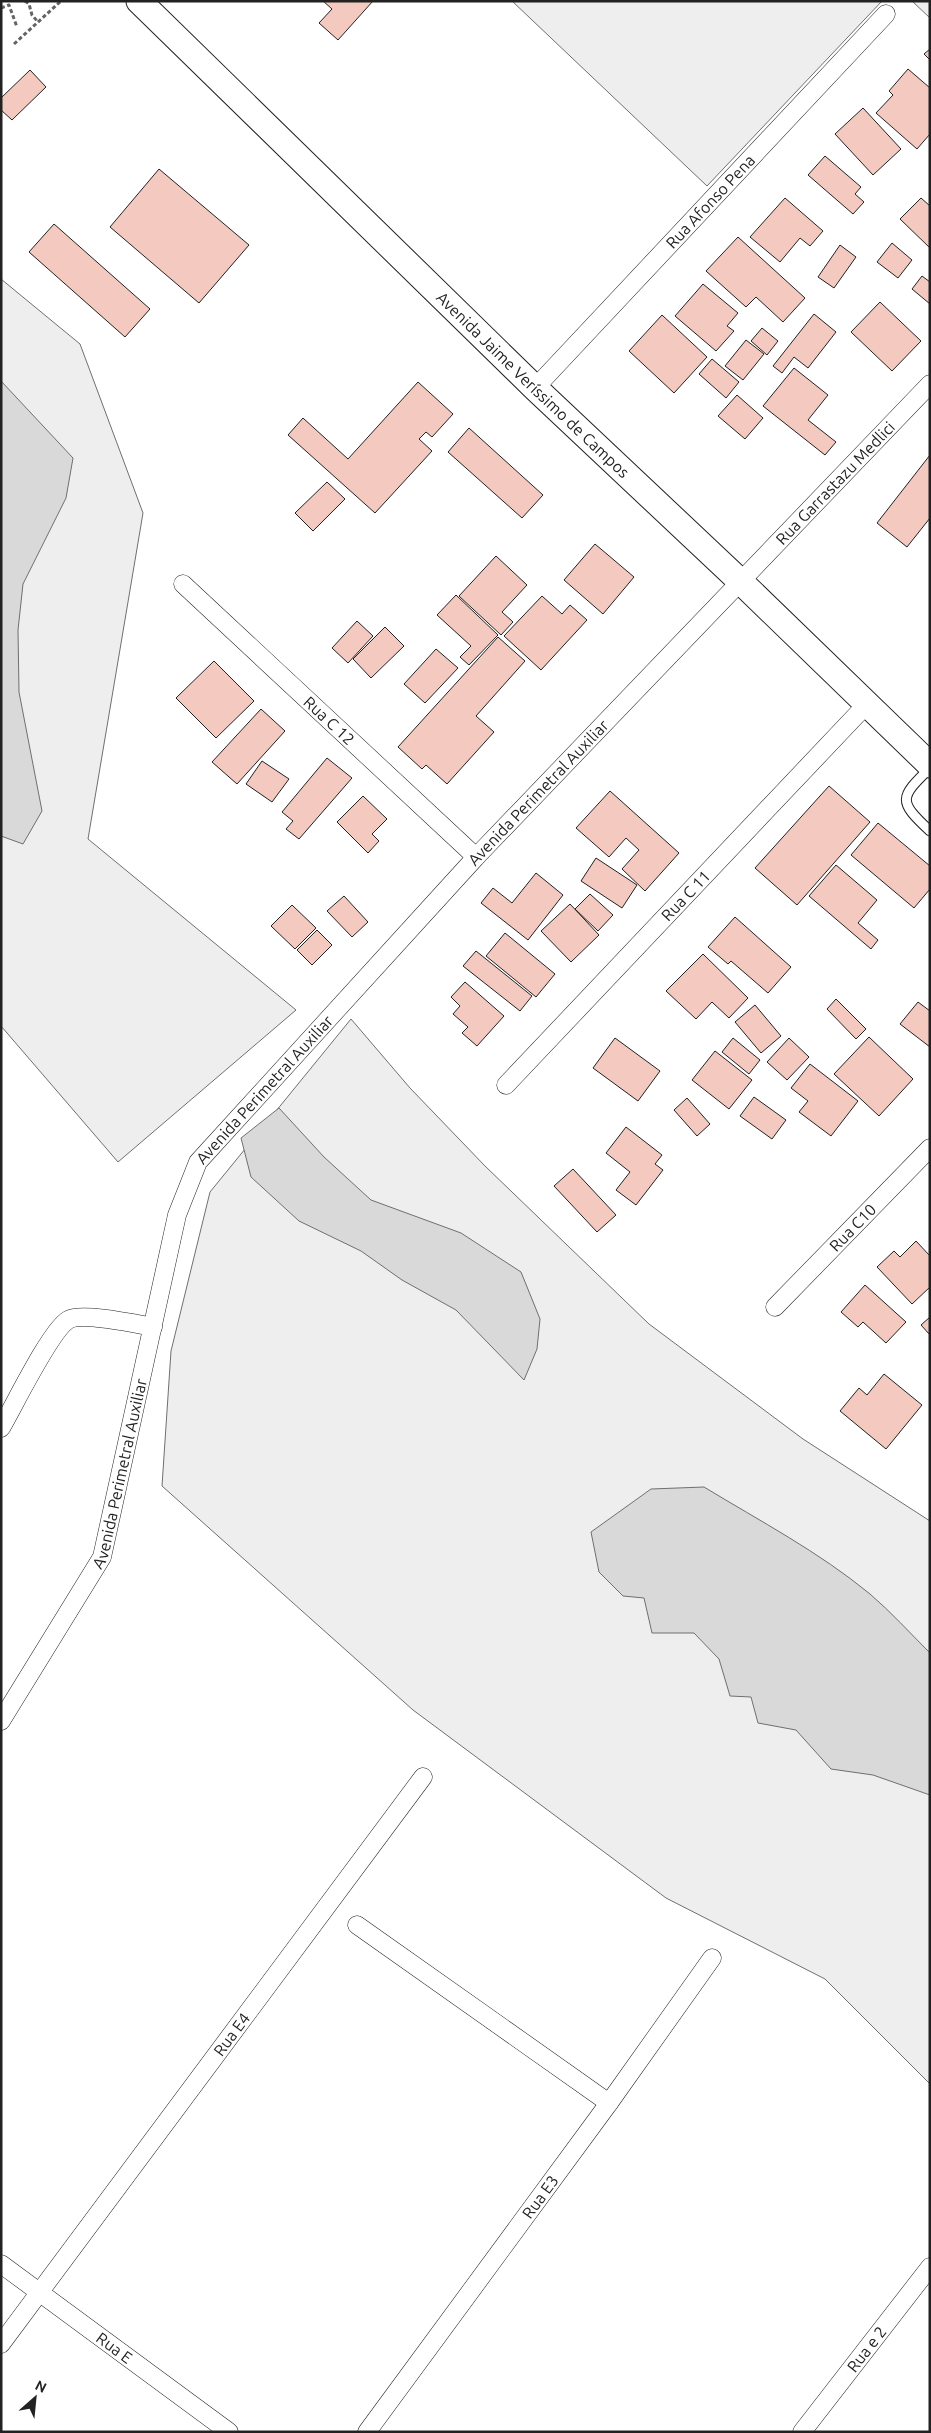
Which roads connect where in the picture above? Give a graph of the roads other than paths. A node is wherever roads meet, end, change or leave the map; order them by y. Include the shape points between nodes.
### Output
1 (139, 1) edge
2 (886, 14) dead end
3 (930, 384) edge
4 (535, 388) junction
5 (741, 582) junction
6 (183, 584) dead end
7 (866, 705) junction
8 (930, 766) edge
9 (930, 831) edge
10 (476, 857) junction
11 (506, 1085) dead end
12 (930, 1148) edge
13 (775, 1307) dead end
14 (153, 1327) junction
15 (1, 1428) edge
16 (1, 1721) edge
17 (423, 1777) dead end
18 (357, 1925) dead end
19 (712, 1958) dead end
20 (609, 2103) junction
21 (1, 2264) edge
22 (930, 2267) edge
23 (40, 2291) junction
24 (1, 2344) edge
25 (229, 2432) edge
26 (367, 2432) edge
27 (802, 2432) edge

1 - 4 street, Avenida Jaime Veríssimo de Campos
2 - 4 street, Rua Afonso Pena
3 - 5 street, Rua Garrastazu Medlici
4 - 5 street, Avenida Jaime Veríssimo de Campos
5 - 7 street, Avenida Jaime Veríssimo de Campos
5 - 10 street, Avenida Perimetral Auxiliar
6 - 10 street, Rua C 12
7 - 8 street, Avenida Jaime Veríssimo de Campos
7 - 11 street, Rua C 11
8 - 9 lane via 910,788 905,799 907,810
10 - 14 street, Avenida Perimetral Auxiliar via 198,1162 177,1215
12 - 13 street, Rua C10
14 - 15 street via 87,1317 69,1319 53,1335
14 - 16 street, Avenida Perimetral Auxiliar via 102,1557
17 - 23 street, Rua E4
18 - 20 street
19 - 20 street, Rua E3
20 - 26 street, Rua E3
21 - 23 street, Rua E
22 - 27 street, Rua e 2
23 - 24 street, Rua E4
23 - 25 street, Rua E

